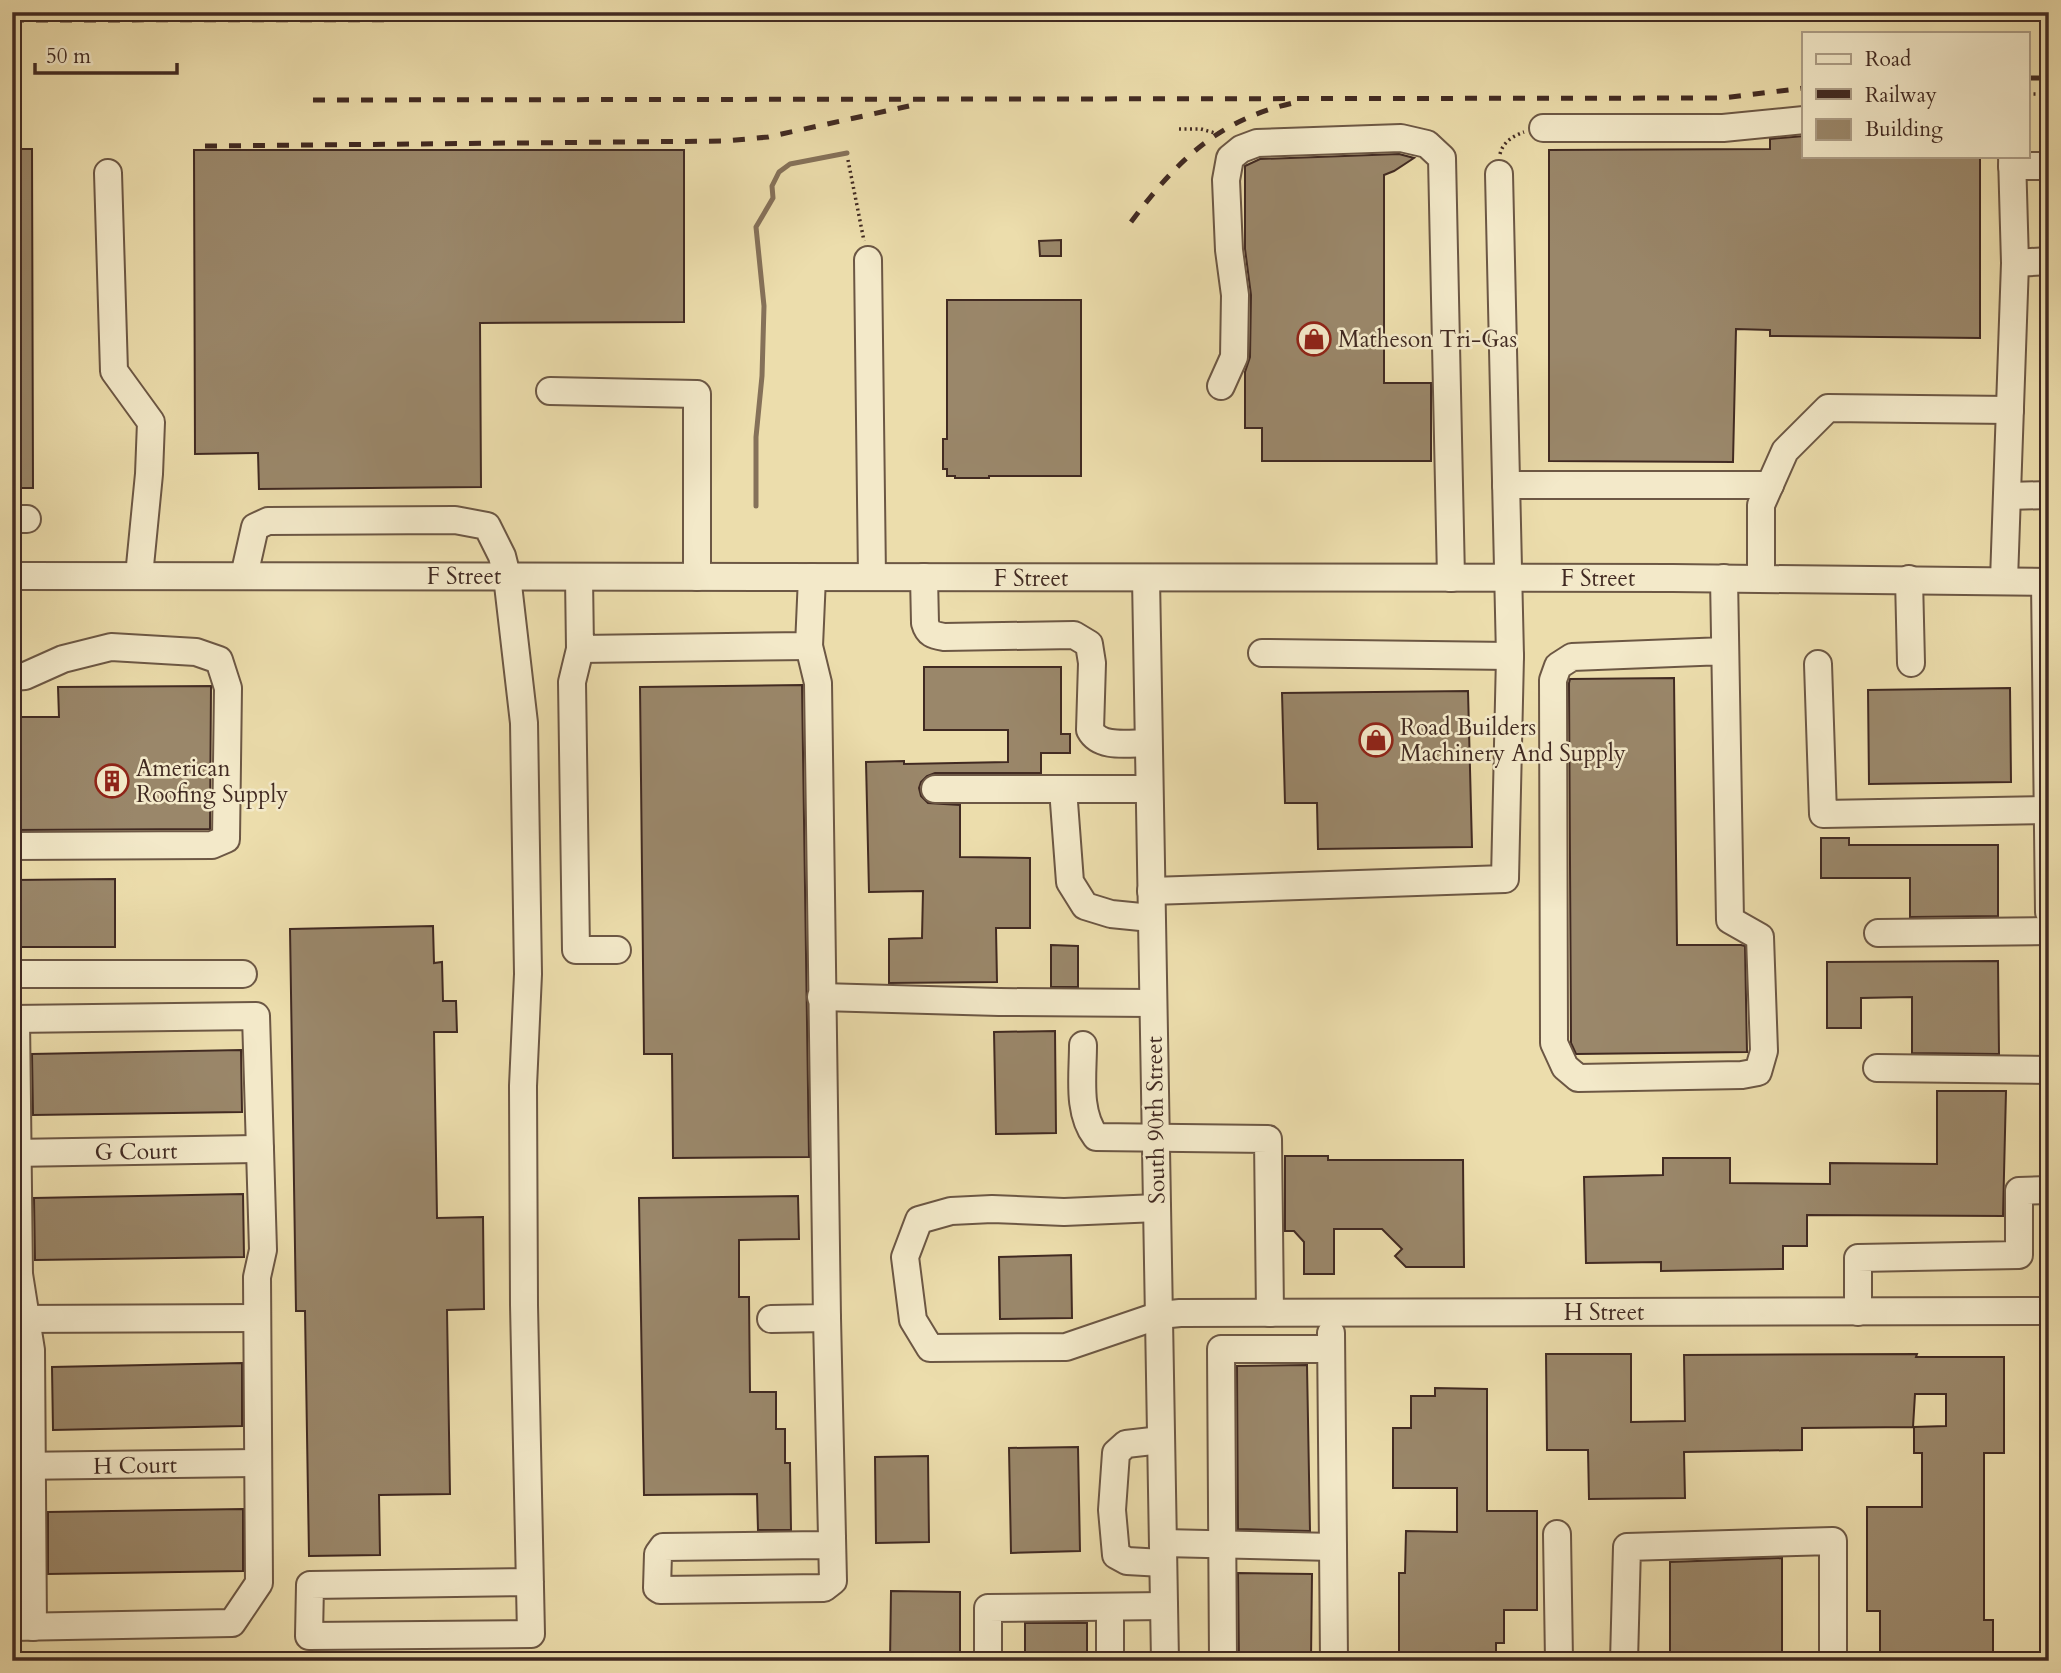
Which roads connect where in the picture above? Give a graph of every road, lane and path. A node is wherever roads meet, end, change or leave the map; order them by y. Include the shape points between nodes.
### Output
1 (2030, 94) edge
2 (2049, 94) edge
3 (1802, 120) edge
4 (1543, 128) joint
5 (1179, 129) dead end
6 (1241, 149) junction
7 (848, 160) dead end
8 (2012, 161) edge
9 (2049, 166) edge
10 (108, 173) dead end
11 (1499, 174) joint
12 (868, 260) joint
13 (2049, 261) edge
14 (2015, 263) junction
15 (1221, 386) dead end
16 (550, 391) dead end
17 (2010, 410) junction
18 (1506, 485) junction
19 (1770, 485) junction
20 (2049, 495) edge
21 (2007, 496) junction
22 (12, 576) edge
23 (139, 576) junction
24 (244, 576) junction
25 (507, 576) junction
26 (579, 577) junction
27 (697, 577) junction
28 (812, 577) junction
29 (872, 577) junction
30 (924, 577) junction
31 (1508, 577) junction
32 (1146, 578) junction
33 (1451, 578) junction
34 (1724, 578) junction
35 (1761, 578) junction
36 (1909, 579) junction
37 (2004, 580) junction
38 (2047, 582) edge
39 (809, 646) junction
40 (580, 649) junction
41 (1725, 651) junction
42 (1262, 653) dead end
43 (1510, 656) junction
44 (1911, 663) dead end
45 (1818, 664) dead end
46 (12, 677) edge
47 (1148, 743) junction
48 (936, 789) dead end
49 (1063, 789) junction
50 (1149, 789) junction
51 (2048, 810) edge
52 (2048, 842) edge
53 (12, 846) edge
54 (1150, 891) junction
55 (2049, 912) edge
56 (1151, 918) junction
57 (2049, 931) edge
58 (1878, 933) dead end
59 (617, 950) dead end
60 (12, 974) edge
61 (821, 996) junction
62 (1152, 1003) junction
63 (222, 1017) junction
64 (14, 1019) edge
65 (1083, 1045) dead end
66 (1877, 1068) dead end
67 (2049, 1070) edge
68 (1155, 1138) junction
69 (260, 1149) junction
70 (15, 1153) edge
71 (2049, 1190) edge
72 (1157, 1208) junction
73 (2049, 1311) edge
74 (1270, 1312) junction
75 (1331, 1312) junction
76 (1858, 1312) junction
77 (1160, 1315) junction
78 (257, 1318) junction
79 (827, 1318) junction
80 (20, 1319) edge
81 (771, 1320) dead end
82 (1332, 1349) junction
83 (1161, 1440) junction
84 (257, 1463) junction
85 (21, 1466) edge
86 (1557, 1534) dead end
87 (832, 1536) junction
88 (1224, 1546) junction
89 (1333, 1546) junction
90 (1163, 1553) junction
91 (530, 1581) junction
92 (1164, 1606) junction
93 (1110, 1607) junction
94 (23, 1627) edge
95 (988, 1661) edge
96 (1110, 1661) edge
97 (1164, 1661) edge
98 (1223, 1661) edge
99 (1334, 1661) edge
100 (1559, 1661) edge
101 (1624, 1661) edge
102 (1833, 1661) edge

1 - 2 path
3 - 4 street via 1723,128
4 - 11 path via 1511,137 1500,150
5 - 6 path via 1223,135
6 - 15 street via 1230,158 1226,180 1235,295 1234,357
6 - 33 street via 1257,143 1401,138 1427,144 1441,158
7 - 12 path
8 - 9 street
8 - 14 street
10 - 23 street via 114,371 151,422
11 - 18 street
12 - 29 street
13 - 14 street
14 - 17 street
16 - 27 street via 697,394
17 - 19 street via 1828,408 1785,451
17 - 21 street
18 - 19 street
18 - 31 street
19 - 35 street via 1761,505
20 - 21 street
21 - 37 street
22 - 23 street, F Street
23 - 24 street, F Street
24 - 25 street, F Street
24 - 25 street via 255,527 268,521 368,519 455,520 487,526
25 - 26 street, F Street
25 - 91 street via 524,723 528,974 523,1305
26 - 27 street, F Street
26 - 40 street
27 - 28 street, F Street
28 - 29 street, F Street
28 - 39 street
29 - 30 street, F Street
30 - 32 street, F Street
30 - 47 street via 925,623 932,635 1074,635 1089,644 1090,730 1094,737 1105,743
31 - 33 street, F Street
31 - 34 street, F Street
31 - 43 street
32 - 33 street, F Street
32 - 47 street, South 90th Street
34 - 35 street, F Street
34 - 41 street
35 - 36 street, F Street
36 - 37 street, F Street
36 - 44 street
37 - 38 street, F Street
38 - 51 street
39 - 40 street
39 - 61 street via 818,683
40 - 59 street via 572,682 576,950
41 - 41 street via 1730,920 1760,937 1764,1051 1758,1072 1578,1078 1565,1067 1554,1042 1553,680 1558,666 1572,657
42 - 43 street
43 - 54 street via 1505,879
45 - 51 street via 1823,814
46 - 53 street via 111,647 196,652 219,660 228,688 226,839 212,845
47 - 50 street, South 90th Street
48 - 49 street
49 - 50 street
49 - 56 street via 1070,882 1085,906
50 - 54 street, South 90th Street
51 - 52 street
52 - 55 street
54 - 56 street, South 90th Street
56 - 62 street, South 90th Street
57 - 58 street
60 - 63 street via 232,974
61 - 62 street
61 - 79 street
62 - 68 street, South 90th Street
63 - 64 street
63 - 69 street via 256,1016
64 - 70 street
65 - 68 street via 1084,1113 1096,1138
66 - 67 street
68 - 72 street, South 90th Street
68 - 74 street via 1268,1139
69 - 70 street, G Court
69 - 78 street via 263,1250 257,1277
70 - 80 street
71 - 76 street via 2019,1191 2018,1255 1858,1258
72 - 77 street, South 90th Street
72 - 77 street, H Street via 951,1211 919,1220 905,1257 913,1320 930,1349 1066,1347
73 - 76 street, H Street
74 - 75 street, H Street
74 - 77 street, H Street
75 - 76 street, H Street
75 - 82 street
77 - 83 street, South 90th Street
78 - 80 street
78 - 84 street
79 - 81 street
79 - 87 street
80 - 85 street via 31,1350
82 - 88 street via 1221,1349
82 - 89 street
83 - 90 street, South 90th Street
83 - 90 street via 1126,1444 1116,1453 1112,1510 1116,1555 1127,1561
84 - 85 street, H Court
84 - 94 street via 259,1583 232,1623
85 - 94 street
86 - 100 street
87 - 87 street via 823,1545 663,1547 658,1554 657,1588 824,1588 833,1581
88 - 89 street
88 - 90 street
88 - 98 street
89 - 99 street
90 - 92 street, South 90th Street
91 - 91 street via 531,1634 309,1636 310,1585
92 - 93 street
92 - 97 street, South 90th Street
93 - 95 street via 988,1608
93 - 96 street
101 - 102 street via 1627,1547 1833,1541

